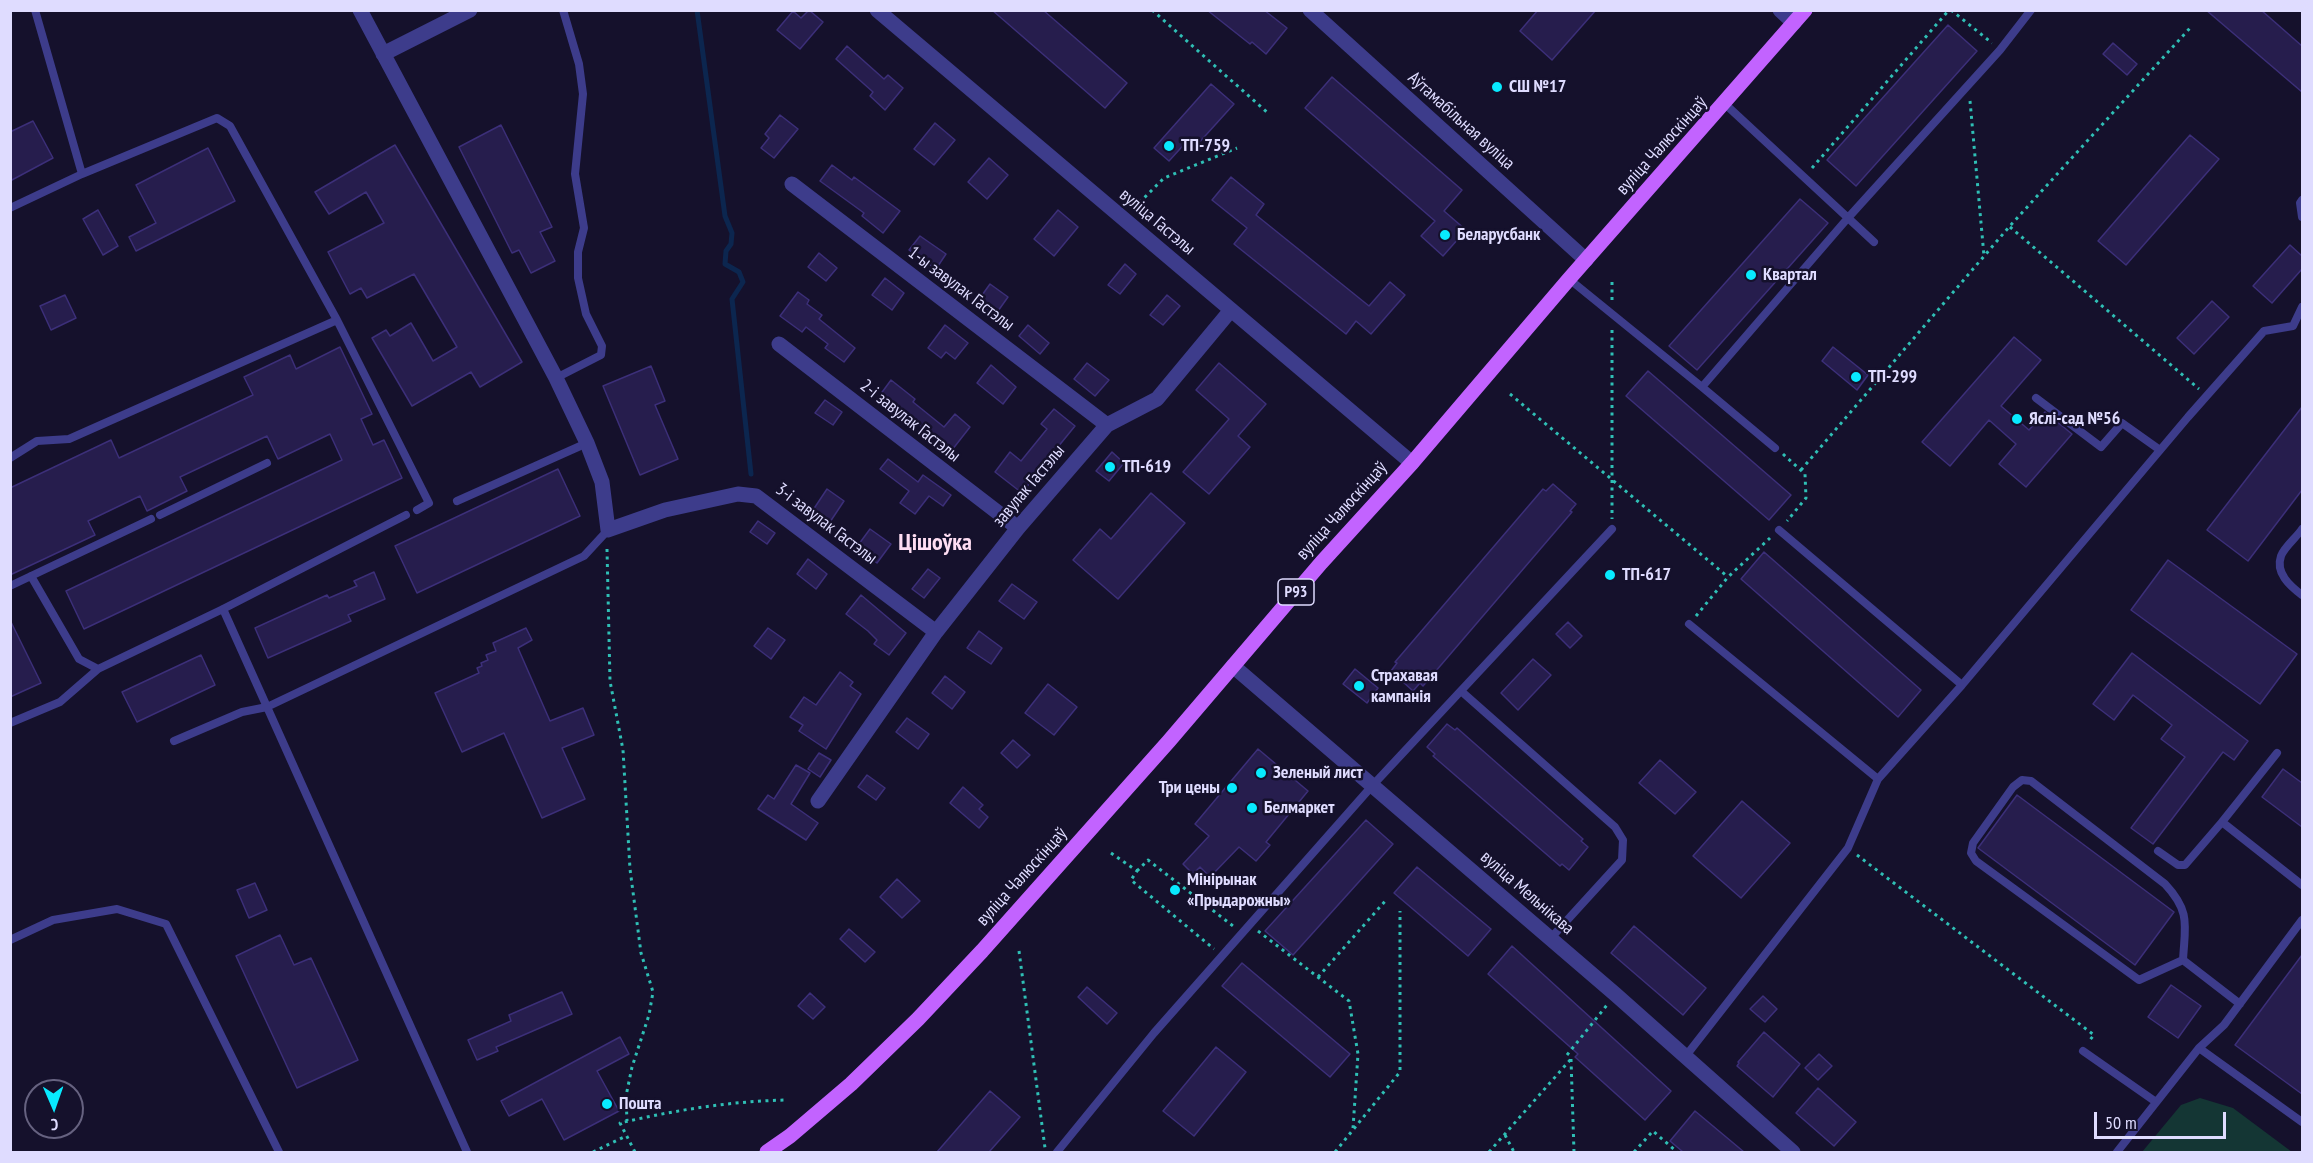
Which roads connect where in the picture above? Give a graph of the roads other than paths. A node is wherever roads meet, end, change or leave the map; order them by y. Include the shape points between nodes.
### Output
1 (35, 10) edge
2 (360, 10) edge
3 (470, 10) edge
4 (562, 10) edge
5 (877, 10) edge
6 (1310, 10) edge
7 (1780, 10) edge
8 (1805, 10) edge
9 (2031, 10) edge
10 (1794, 23) junction
11 (383, 54) junction
12 (1725, 104) junction
13 (82, 174) junction
14 (792, 184) dead end
15 (2302, 200) edge
16 (10, 208) edge
17 (2302, 216) edge
18 (1847, 219) junction
19 (1874, 242) dead end
20 (1586, 260) junction
21 (1569, 279) junction
22 (2302, 307) edge
23 (1231, 310) junction
24 (337, 320) junction
25 (779, 344) dead end
26 (556, 378) junction
27 (1702, 387) junction
28 (2036, 398) dead end
29 (1107, 425) junction
30 (587, 442) junction
31 (1775, 448) road end
32 (2160, 450) junction
33 (10, 458) edge
34 (1412, 463) junction
35 (267, 464) dead end
36 (458, 501) dead end
37 (417, 510) dead end
38 (160, 514) dead end
39 (406, 515) dead end
40 (151, 519) dead end
41 (1018, 528) junction
42 (608, 530) junction
43 (1612, 530) road end
44 (1779, 530) road end
45 (2302, 530) edge
46 (31, 576) junction
47 (10, 586) edge
48 (2302, 595) edge
49 (224, 609) junction
50 (1689, 624) road end
51 (936, 632) junction
52 (1233, 666) junction
53 (98, 669) junction
54 (1962, 685) junction
55 (1461, 691) junction
56 (267, 707) junction
57 (10, 723) edge
58 (174, 741) dead end
59 (2277, 753) dead end
60 (1878, 779) junction
61 (1372, 786) junction
62 (818, 801) dead end
63 (2222, 822) junction
64 (2158, 851) dead end
65 (2302, 885) edge
66 (2302, 920) edge
67 (1550, 939) junction
68 (10, 940) edge
69 (2183, 960) junction
70 (2240, 1004) junction
71 (2199, 1048) junction
72 (2084, 1050) road end
73 (1685, 1057) junction
74 (2156, 1102) junction
75 (2302, 1122) edge
76 (279, 1152) edge
77 (468, 1152) edge
78 (767, 1152) edge
79 (1057, 1152) edge
80 (1793, 1152) edge
81 (2117, 1152) edge

1 - 13 lane
2 - 11 street
3 - 11 street
4 - 26 lane via 579,64 583,94 575,174 584,228 578,252 578,278 586,314 602,346 601,355
5 - 23 street, вуліца Гастэлы
6 - 20 street, Аўтамабільная вуліца
7 - 10 street
8 - 10 main road, вуліца Чалюскінцаў / Р93
9 - 18 lane via 2000,50
10 - 12 main road, вуліца Чалюскінцаў / Р93
11 - 26 street
12 - 18 lane
12 - 20 main road, вуліца Чалюскінцаў / Р93
13 - 16 lane
13 - 24 lane via 217,118 230,126
14 - 29 street, 1-ы завулак Гастэлы
15 - 17 lane
18 - 19 lane
18 - 27 lane
20 - 21 main road, вуліца Чалюскінцаў / Р93
21 - 27 lane
21 - 34 main road, вуліца Чалюскінцаў / Р93
22 - 32 lane via 2293,326 2264,331
23 - 29 street, завулак Гастэлы via 1157,399
23 - 34 street, вуліца Гастэлы
24 - 33 lane via 69,439 37,441
24 - 37 lane via 429,503
25 - 41 street, 2-і завулак Гастэлы
26 - 30 street
27 - 31 lane
28 - 32 lane via 2101,447 2122,423
29 - 41 street, завулак Гастэлы
30 - 36 lane
30 - 42 street via 602,482
32 - 54 lane
34 - 52 main road, вуліца Чалюскінцаў / Р93
35 - 38 lane
39 - 49 lane
40 - 46 lane
41 - 51 street, завулак Гастэлы
42 - 51 street, 3-і завулак Гастэлы via 665,510 738,494 756,496
42 - 56 lane via 584,556
43 - 55 lane
44 - 54 lane
45 - 48 lane via 2281,556 2281,574
46 - 47 lane
46 - 53 lane via 79,659
49 - 53 lane
49 - 56 lane
50 - 60 lane
51 - 62 street, завулак Гастэлы
52 - 61 street, вуліца Мельнікава
52 - 78 main road, вуліца Чалюскінцаў / Р93 via 926,1011 851,1084
53 - 57 lane via 60,702
54 - 60 lane
55 - 61 lane
55 - 67 lane via 1615,827 1623,840 1622,860
56 - 58 lane via 242,712
56 - 77 lane
59 - 63 lane
60 - 73 lane via 1848,848
61 - 67 street, вуліца Мельнікава
61 - 79 lane via 1154,1033
63 - 64 lane via 2185,865 2178,865
63 - 65 lane
66 - 70 lane
67 - 73 street, вуліца Мельнікава
68 - 76 lane via 53,920 117,909 166,924
69 - 69 lane via 2139,980 1976,861 1971,854 1973,843 2013,787 2022,780 2031,781 2165,884 2179,900 2185,919
69 - 70 lane
70 - 71 lane
71 - 74 lane
71 - 75 lane
72 - 74 lane
73 - 80 street, вуліца Мельнікава
74 - 81 lane

